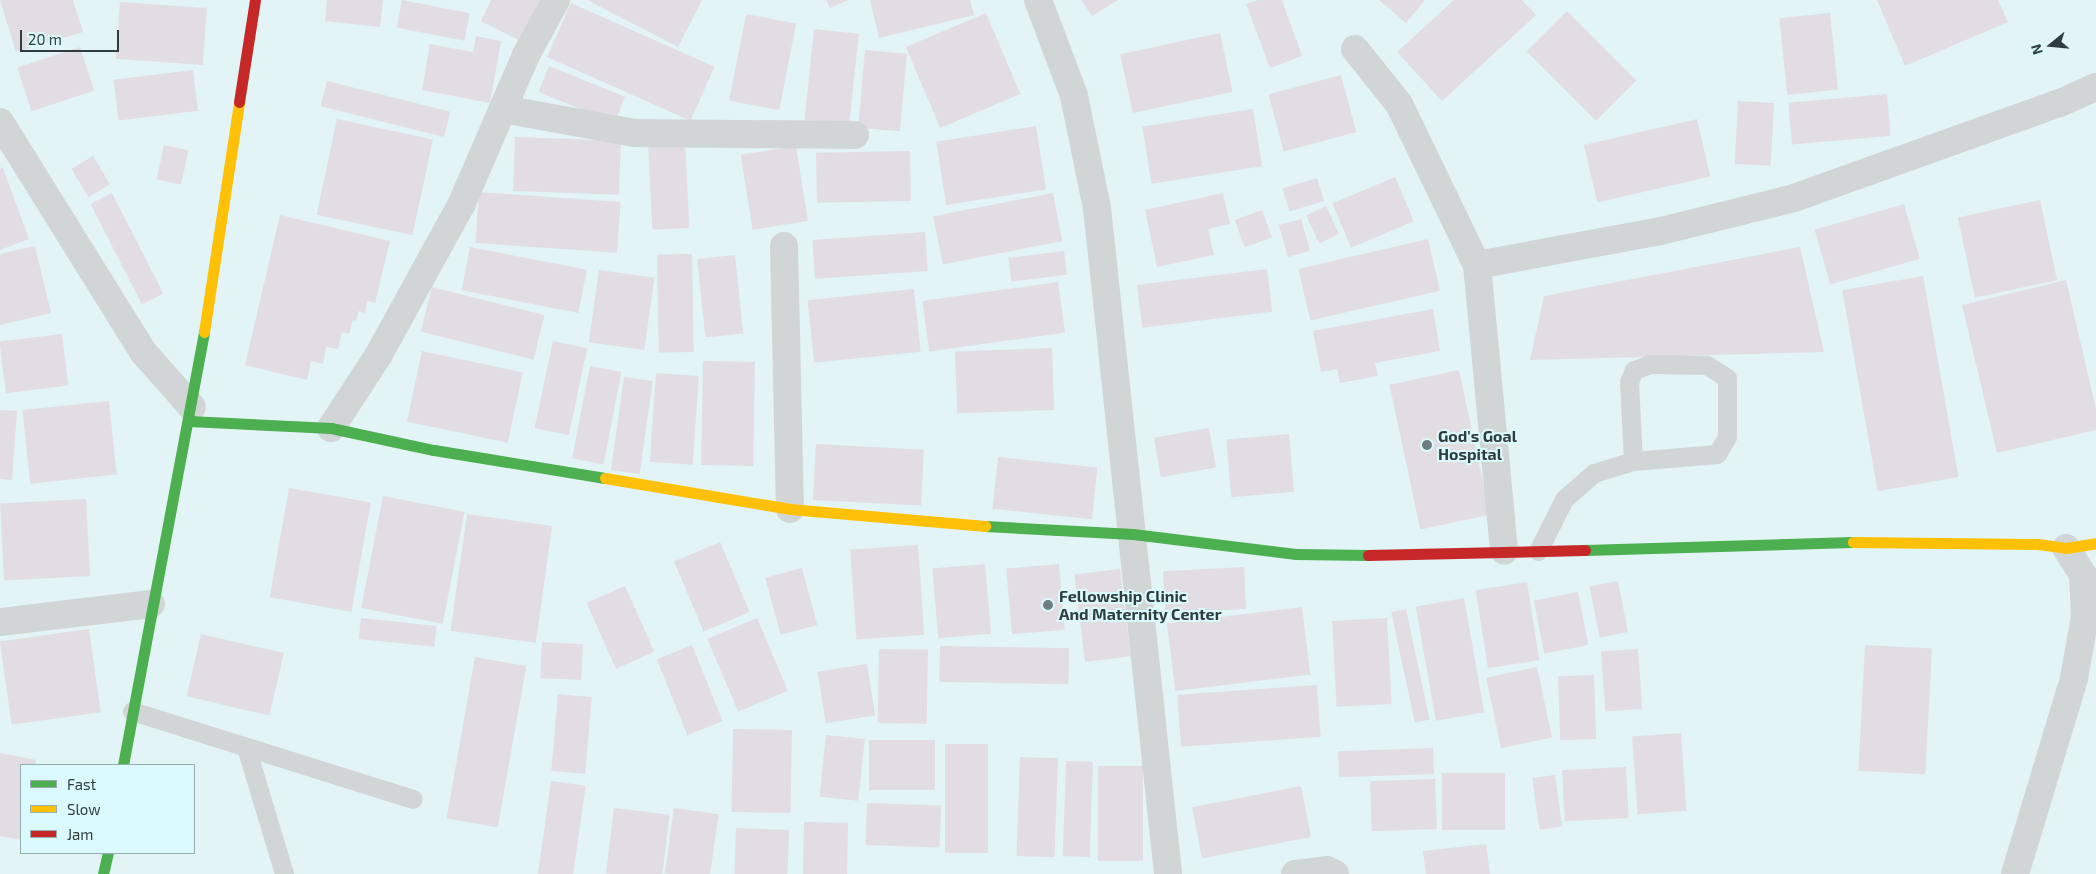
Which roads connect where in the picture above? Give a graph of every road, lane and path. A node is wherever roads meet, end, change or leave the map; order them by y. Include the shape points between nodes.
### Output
1 (255, 0) edge
2 (556, 0) edge
3 (1038, 0) edge
4 (1355, 49) dead end
5 (2096, 87) edge
6 (503, 109) junction
7 (0, 122) edge
8 (855, 135) dead end
9 (7, 149) edge
10 (784, 246) dead end
11 (1477, 265) junction
12 (190, 414) junction
13 (331, 428) junction
14 (1633, 461) junction
15 (790, 509) junction
16 (1133, 534) junction
17 (2096, 543) edge
18 (2066, 548) junction
19 (1504, 551) junction
20 (1538, 551) junction
21 (151, 604) junction
22 (0, 622) edge
23 (132, 711) junction
24 (246, 747) junction
25 (123, 764) edge
26 (412, 799) dead end
27 (108, 854) edge
28 (103, 874) edge
29 (284, 874) edge
30 (1168, 874) edge
31 (1295, 874) edge
32 (1335, 874) edge
33 (2015, 874) edge

1 - 12 street
2 - 6 street via 526,55
3 - 16 street via 1074,96 1097,208
4 - 11 street via 1399,104
5 - 11 street via 2060,103 1794,198 1661,231
6 - 8 street via 635,132
6 - 13 street via 462,203 378,356
7 - 9 street
9 - 12 street via 144,352
10 - 15 street
11 - 19 street
12 - 13 street
12 - 21 street
13 - 15 street via 434,450
14 - 14 lane via 1717,454 1727,437 1727,378 1707,365 1650,364 1634,370 1629,382
14 - 20 lane via 1594,473 1564,499
15 - 16 street
16 - 19 street via 1296,554 1418,555
16 - 30 street
17 - 18 street
18 - 20 street via 2038,544 1852,542
18 - 33 street via 2083,575 2084,617 2074,678
19 - 20 street
21 - 22 street
21 - 23 street
23 - 24 lane
23 - 25 street
24 - 26 lane
24 - 29 lane
27 - 28 street
31 - 32 street via 1327,870

